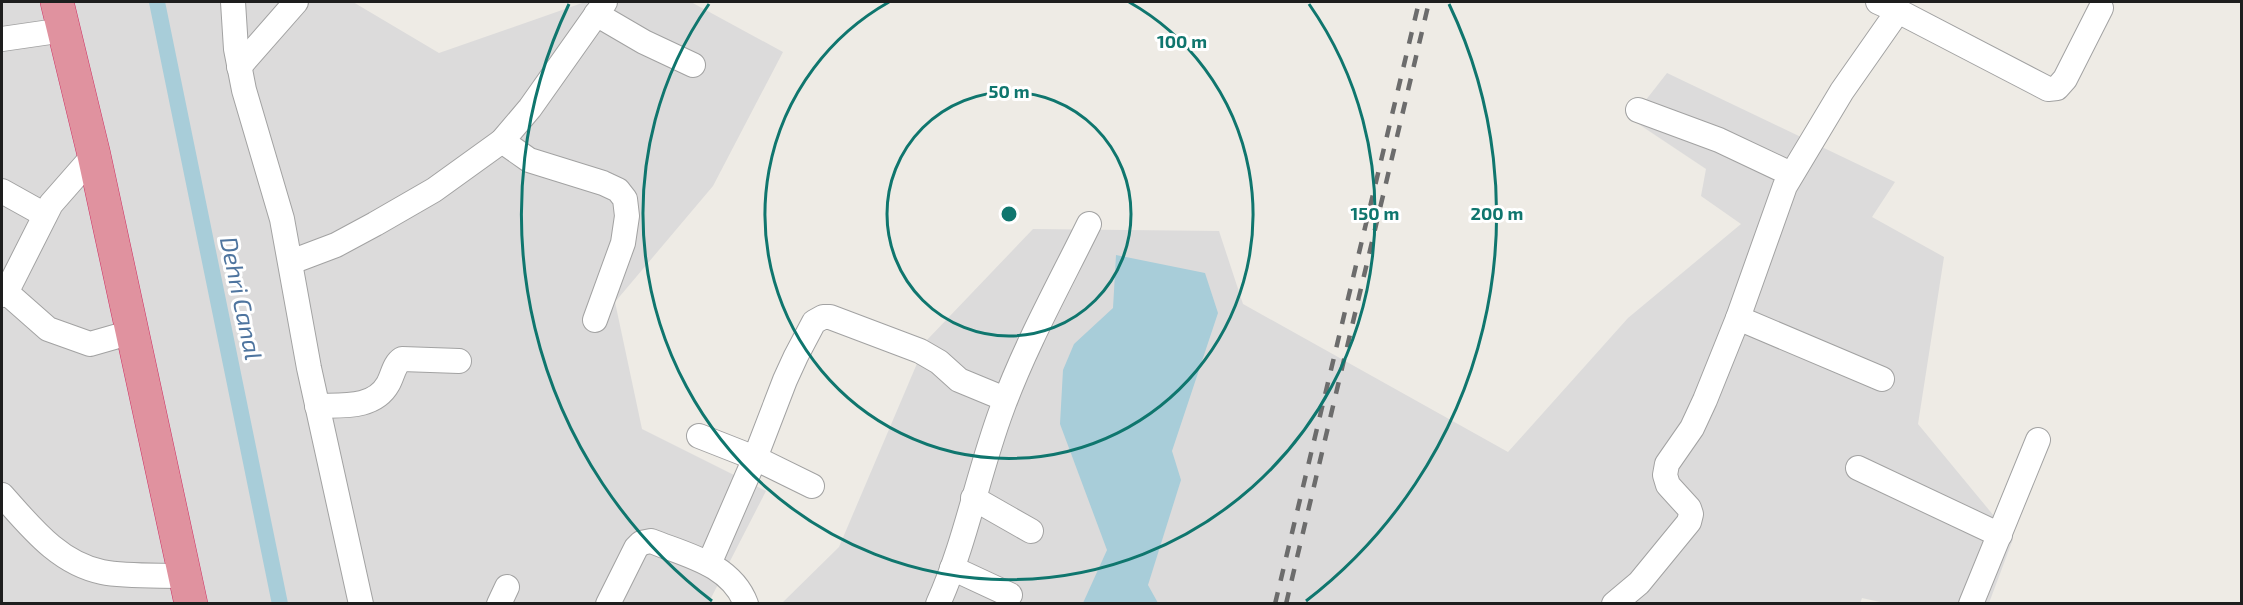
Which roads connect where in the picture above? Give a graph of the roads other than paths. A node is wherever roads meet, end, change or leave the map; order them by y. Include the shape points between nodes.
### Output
1 (233, 2) edge
2 (296, 2) edge
3 (1888, 6) edge
4 (601, 8) edge
5 (2102, 8) dead end
6 (61, 16) edge
7 (2, 39) edge
8 (693, 65) dead end
9 (239, 67) junction
10 (1638, 110) dead end
11 (502, 141) junction
12 (94, 155) junction
13 (1791, 174) junction
14 (2, 191) edge
15 (45, 215) junction
16 (1089, 224) dead end
17 (291, 262) junction
18 (4, 294) edge
19 (1738, 318) junction
20 (595, 320) dead end
21 (132, 332) junction
22 (459, 361) dead end
23 (1882, 379) dead end
24 (1005, 399) junction
25 (317, 406) junction
26 (699, 436) dead end
27 (2038, 440) dead end
28 (755, 458) junction
29 (1858, 468) dead end
30 (812, 486) dead end
31 (2, 495) edge
32 (973, 498) junction
33 (1031, 531) dead end
34 (2000, 535) junction
35 (709, 564) junction
36 (952, 568) junction
37 (188, 590) edge
38 (1010, 595) dead end
39 (1622, 602) edge
40 (361, 603) edge
41 (608, 603) edge
42 (746, 603) edge
43 (938, 603) edge
44 (1971, 603) edge

1 - 9 street
2 - 9 street
3 - 5 street via 2048,89 2057,88 2065,79
3 - 13 street
4 - 8 street via 644,42
4 - 11 street
6 - 7 street
6 - 12 highway
9 - 17 street
10 - 13 street via 1719,140
11 - 17 street via 434,190 336,245
11 - 20 street via 529,160 603,183 618,190 625,199 624,243
12 - 15 street via 61,190
12 - 21 highway
13 - 19 street
14 - 15 street
15 - 18 street
16 - 24 street
17 - 25 street
18 - 21 street via 48,329 90,344
19 - 23 street
19 - 39 street via 1699,415 1667,464 1668,484 1689,508 1689,522
21 - 37 highway
22 - 25 street via 402,359 388,384 374,398 350,405
24 - 28 street via 959,380 920,351 823,317 814,322 784,380
24 - 32 street
25 - 40 street
26 - 28 street
27 - 34 street
28 - 30 street
28 - 35 street
29 - 34 street
31 - 37 street via 47,543 76,563
32 - 33 street
32 - 36 street
34 - 44 street
35 - 41 street via 651,542 641,543
35 - 42 street via 730,579
36 - 38 street
36 - 43 street

